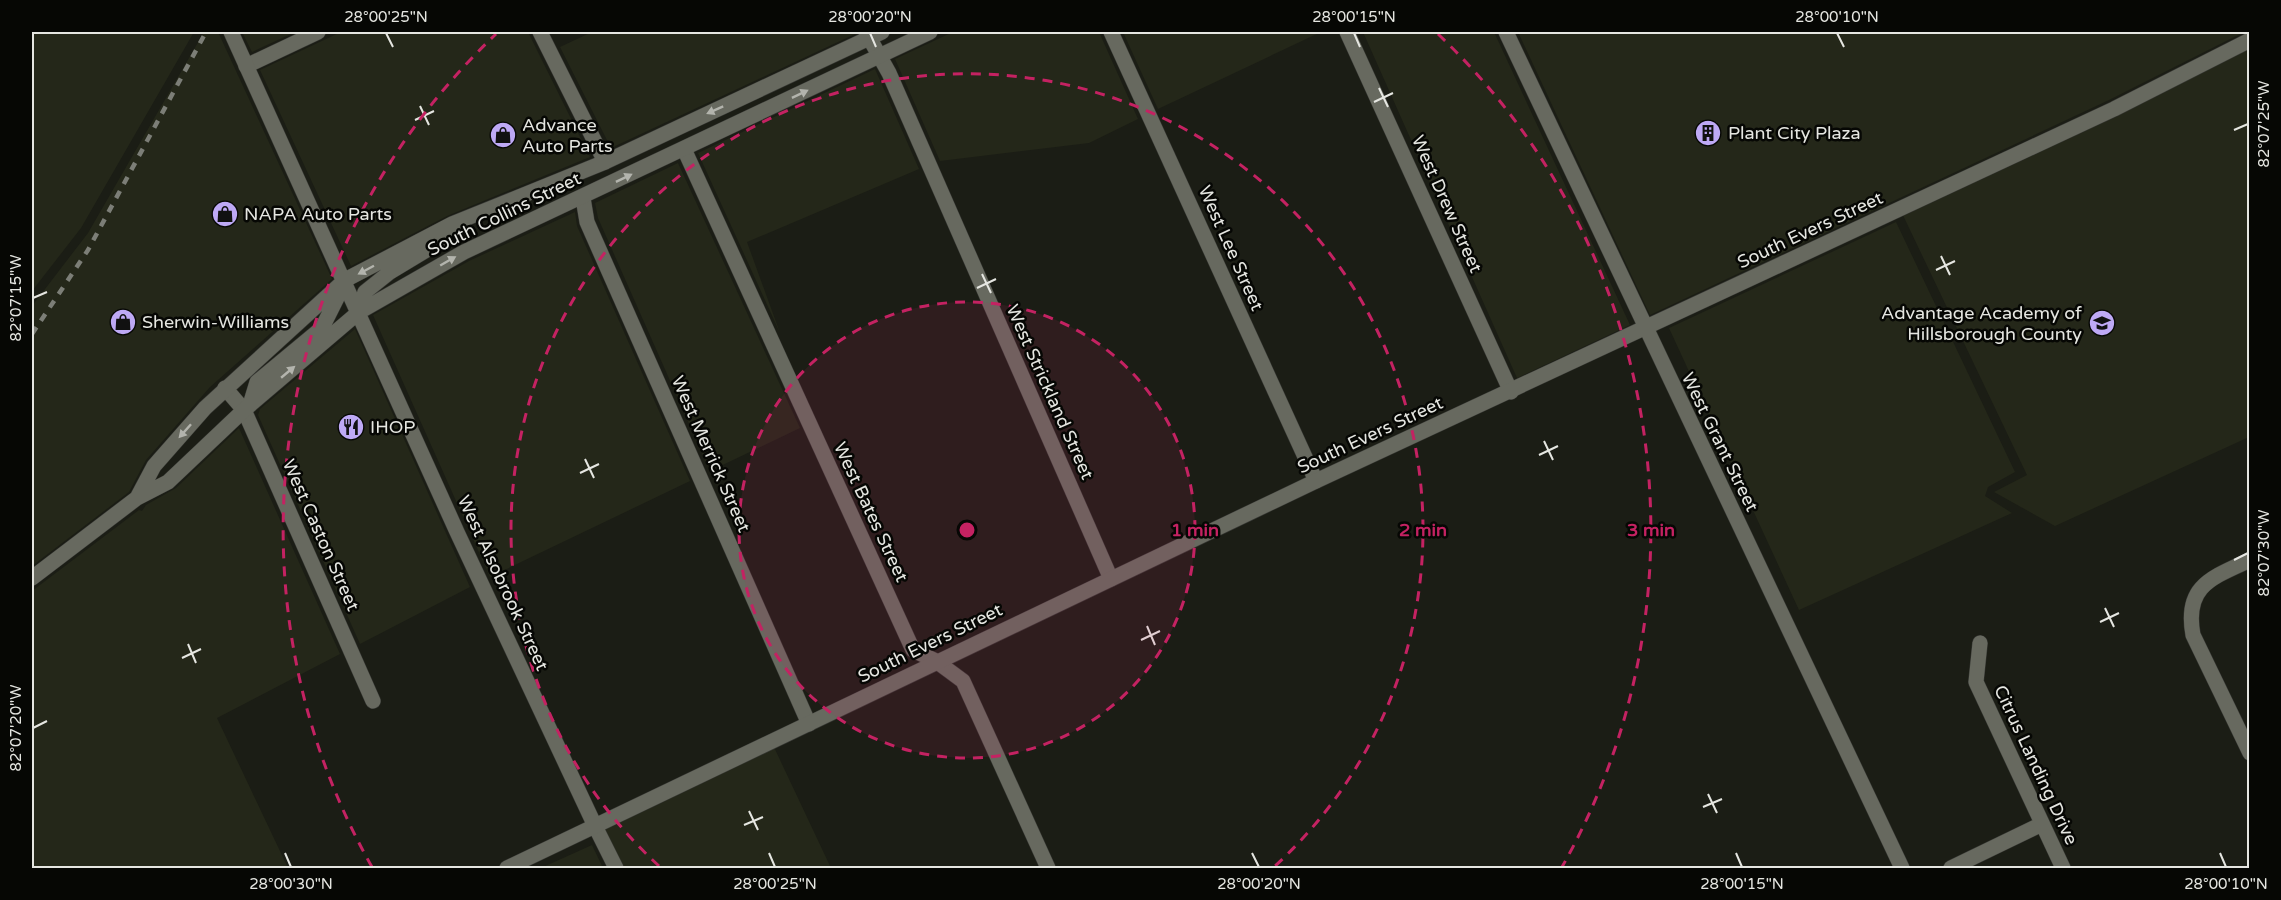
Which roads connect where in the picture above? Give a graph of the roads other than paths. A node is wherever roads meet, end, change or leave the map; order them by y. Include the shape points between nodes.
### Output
1 (231, 32) edge
2 (318, 32) edge
3 (540, 32) edge
4 (930, 32) edge
5 (1111, 32) edge
6 (1347, 32) edge
7 (1506, 32) edge
8 (873, 34) edge
9 (2250, 40) edge
10 (881, 55) junction
11 (246, 66) junction
12 (684, 149) junction
13 (605, 162) junction
14 (583, 198) junction
15 (491, 208) junction
16 (345, 280) junction
17 (359, 312) junction
18 (1645, 329) junction
19 (225, 388) junction
20 (1511, 392) junction
21 (247, 407) junction
22 (1316, 481) junction
23 (138, 498) junction
24 (2250, 560) edge
25 (32, 578) edge
26 (1111, 579) junction
27 (1980, 643) dead end
28 (936, 661) junction
29 (373, 701) dead end
30 (809, 724) junction
31 (2250, 753) edge
32 (2042, 824) junction
33 (595, 826) junction
34 (507, 868) edge
35 (616, 868) edge
36 (1048, 868) edge
37 (1902, 868) edge
38 (1951, 868) edge
39 (2063, 868) edge

1 - 11 street, West Alsobrook Street
2 - 11 street
3 - 13 street
4 - 10 street, South Collins Street
5 - 22 street, West Lee Street
6 - 20 street, West Drew Street
7 - 18 street, West Grant Street
8 - 10 street, West Strickland Street
8 -> 13 street, South Collins Street
9 - 18 street, South Evers Street via 2114,109
12 -> 10 street, South Collins Street
10 - 26 street, West Strickland Street
11 - 16 street, West Alsobrook Street
14 -> 12 street, South Collins Street
12 - 28 street, West Bates Street via 913,650
13 - 15 street, South Collins Street
17 -> 14 street, South Collins Street via 464,252
14 - 30 street, West Merrick Street via 587,222
15 -> 16 street, South Collins Street
15 - 17 street via 390,272 365,292
16 - 17 street, West Alsobrook Street
16 - 19 street, South Collins Street
16 - 21 street via 322,328 257,382
21 -> 17 street, South Collins Street
17 - 33 street, West Alsobrook Street
18 - 20 street, South Evers Street
18 - 37 street, West Grant Street
19 - 21 street, West Caston Street
19 -> 23 street, South Collins Street via 154,466
20 - 22 street, South Evers Street
21 - 23 street, South Collins Street via 168,482
21 - 29 street, West Caston Street
22 - 26 street, South Evers Street
23 - 25 street, South Collins Street
24 - 31 street via 2199,588 2190,618 2193,636
26 - 28 street, South Evers Street
27 - 32 street, Citrus Landing Drive via 1976,682
28 - 30 street, South Evers Street
28 - 36 street, West Bates Street via 963,681
30 - 33 street, South Evers Street
32 - 38 street
32 - 39 street, Citrus Landing Drive
33 - 34 street, South Evers Street
33 - 35 street, West Alsobrook Street

